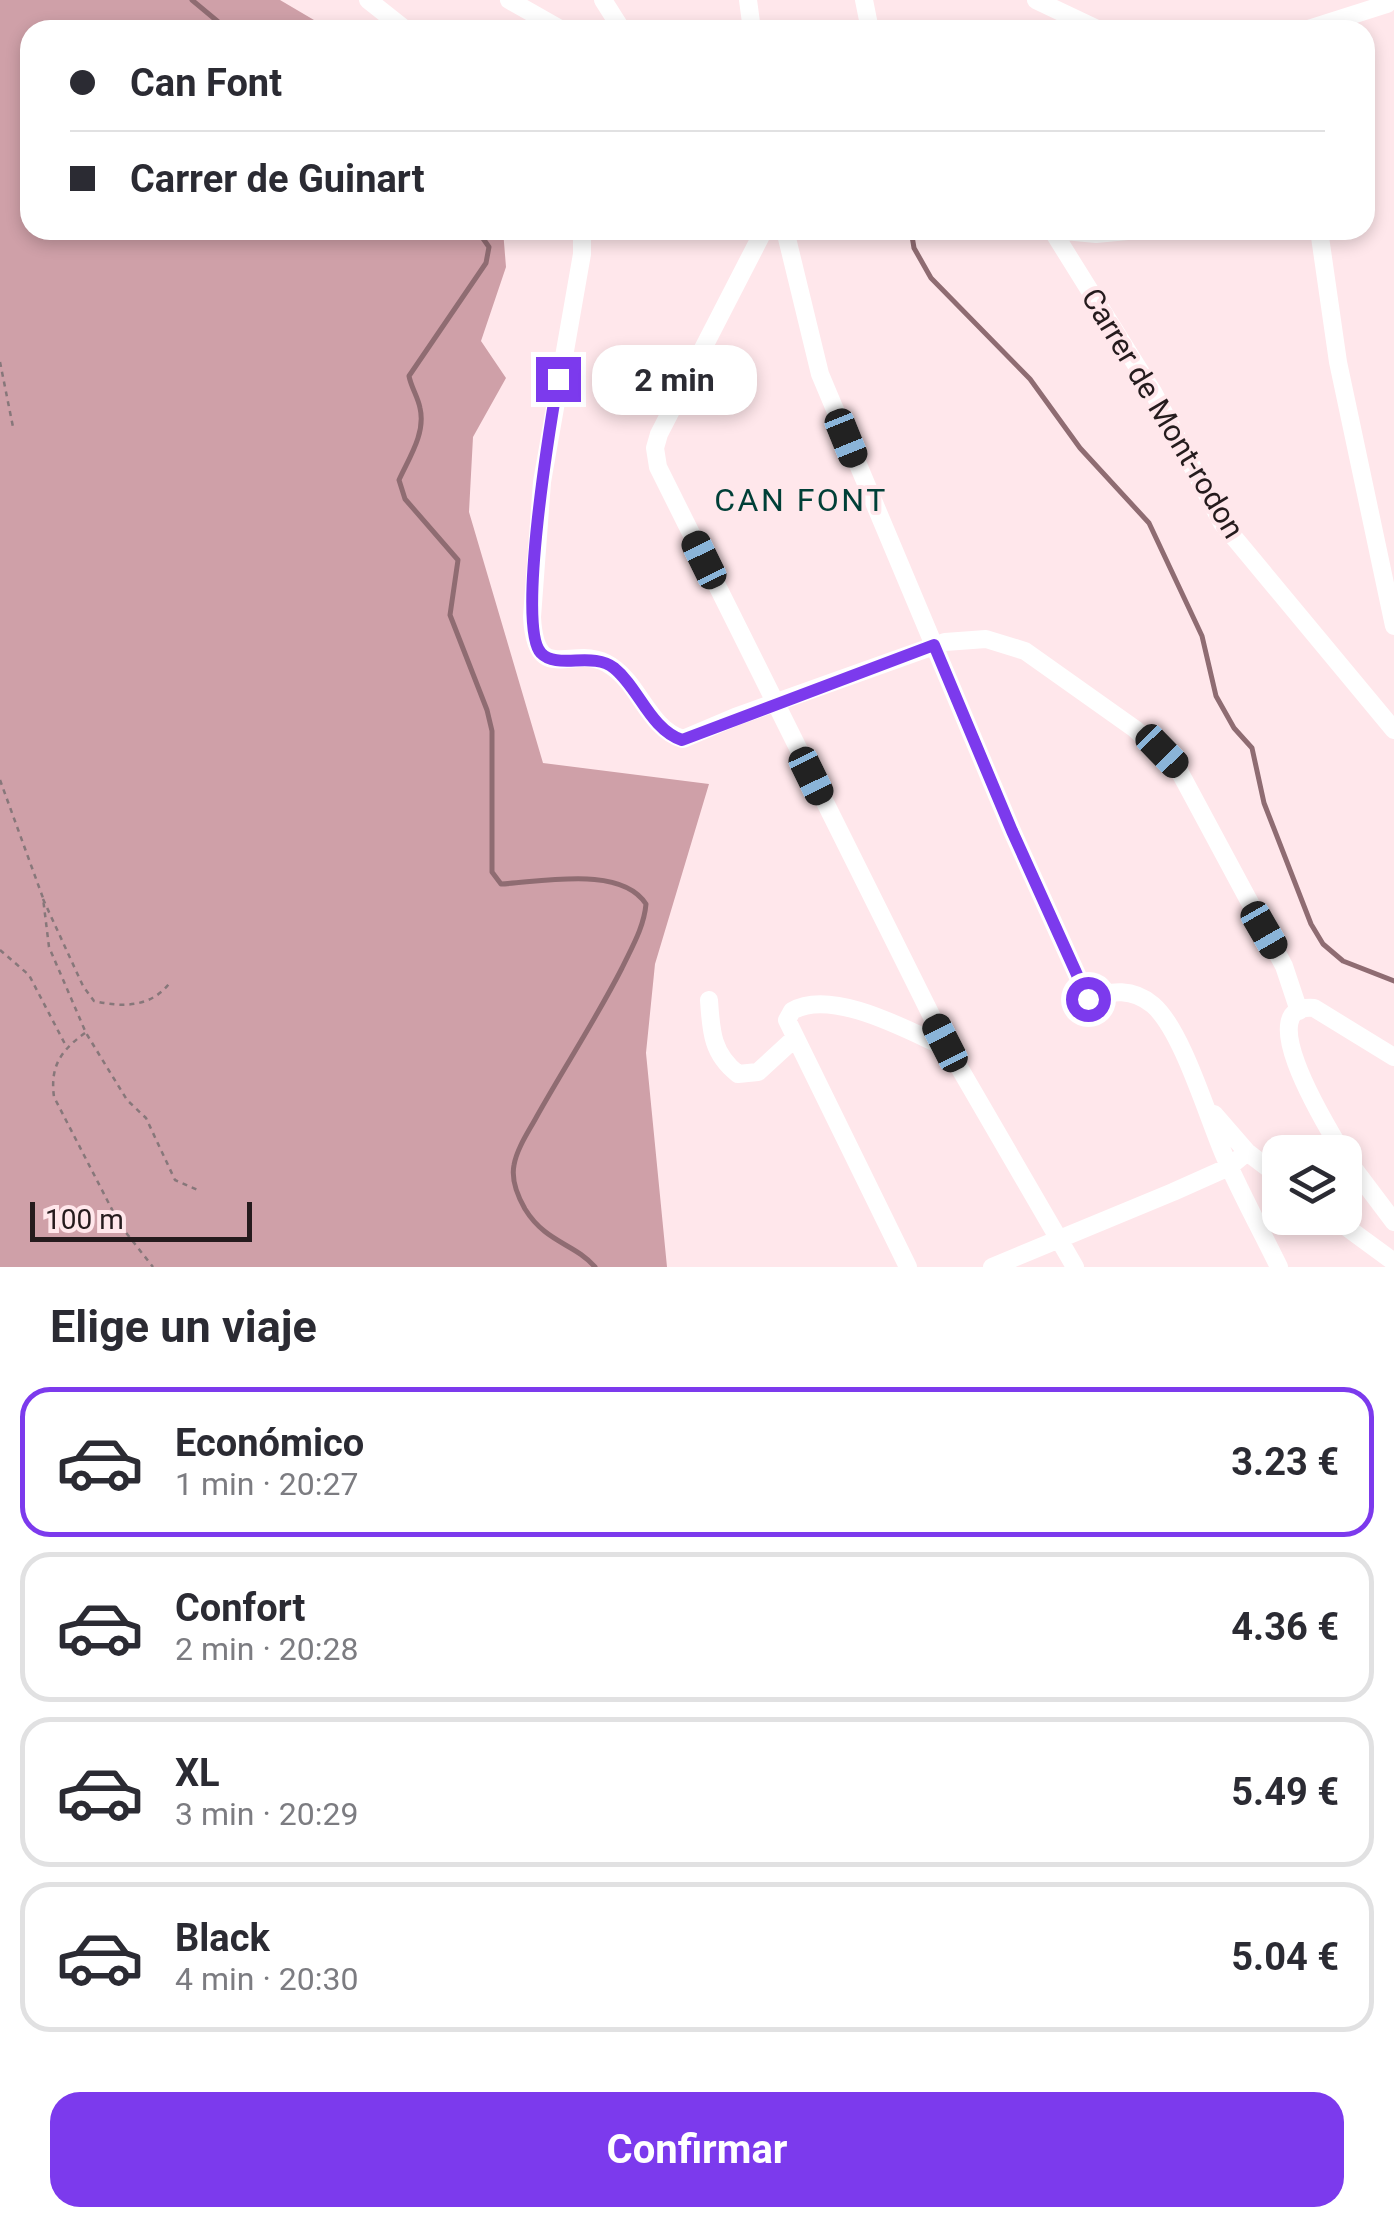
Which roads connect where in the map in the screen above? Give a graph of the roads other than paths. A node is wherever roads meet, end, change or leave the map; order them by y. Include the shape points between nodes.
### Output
1 (368, 0) edge
2 (509, 0) edge
3 (1036, 0) edge
4 (1387, 4) dead end
5 (393, 20) edge
6 (544, 20) edge
7 (1078, 20) edge
8 (1340, 20) edge
9 (582, 240) edge
10 (760, 240) edge
11 (786, 240) edge
12 (1059, 240) edge
13 (1320, 240) edge
14 (1394, 626) edge
15 (934, 645) junction
16 (776, 704) junction
17 (1394, 730) edge
18 (709, 1000) dead end
19 (1299, 1011) junction
20 (796, 1038) junction
21 (945, 1043) junction
22 (1394, 1057) edge
23 (1207, 1106) junction
24 (1333, 1135) edge
25 (1247, 1152) junction
26 (1262, 1164) edge
27 (1229, 1167) junction
28 (1362, 1179) edge
29 (1394, 1222) edge
30 (1357, 1235) edge
31 (1059, 1239) junction
32 (1394, 1262) edge
33 (908, 1267) edge
34 (992, 1267) edge
35 (1075, 1267) edge
36 (1279, 1267) edge

1 - 5 street
2 - 6 street
3 - 7 street
4 - 8 street
9 - 16 street via 542,482 532,617 536,645 551,660 612,666 661,726 682,740
10 - 16 street via 659,434 656,457
11 - 15 street via 820,374
12 - 17 street, Carrer de Mont-rodon via 1153,392 1222,522
13 - 14 street via 1338,362
15 - 16 street
15 - 19 street via 986,639 1026,651 1162,751 1189,786 1284,966
15 - 23 street via 1088,999 1116,991 1150,1003 1169,1026
16 - 21 street
18 - 20 street via 714,1044 738,1074 758,1072
19 - 22 street via 1314,1008
19 - 24 street via 1288,1032 1293,1055
20 - 21 street via 787,1020 792,1011 818,1003
20 - 33 street
21 - 31 street
23 - 25 street
23 - 27 street
25 - 26 street
25 - 27 street
27 - 31 street
27 - 36 street
28 - 29 street
30 - 32 street
31 - 34 street
31 - 35 street

